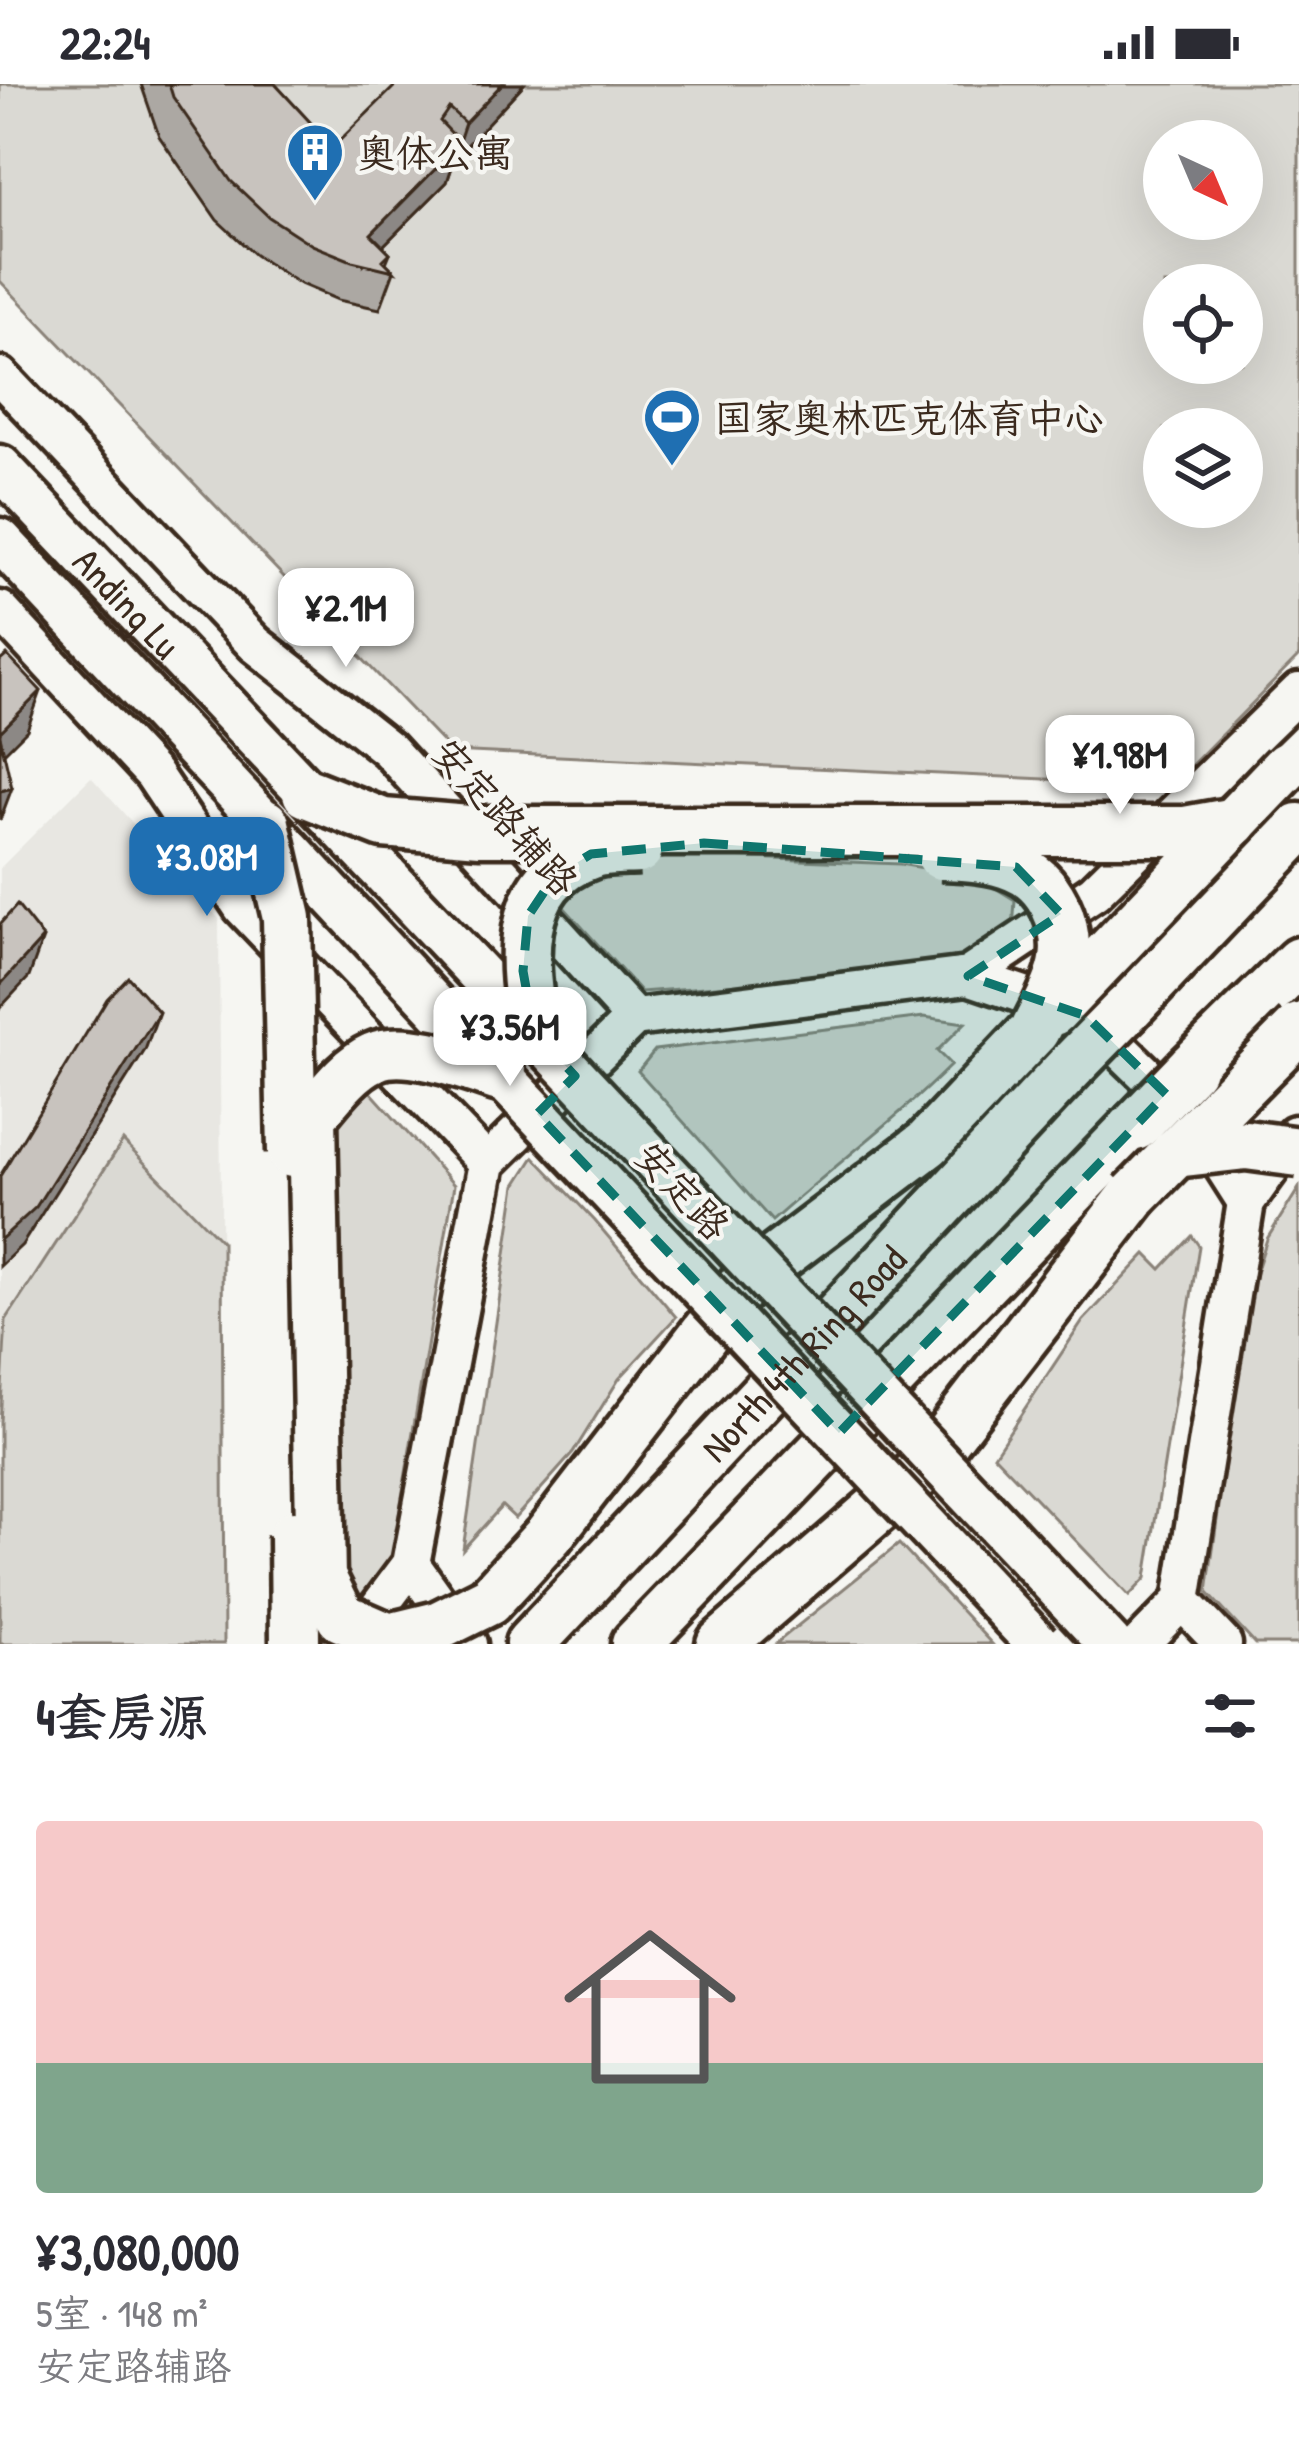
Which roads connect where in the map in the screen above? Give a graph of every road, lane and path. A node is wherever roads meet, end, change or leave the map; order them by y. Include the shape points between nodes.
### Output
1 (0, 376) edge
2 (0, 467) edge
3 (0, 540) edge
4 (0, 610) edge
5 (1299, 692) edge
6 (255, 738) joint
7 (1293, 760) edge
8 (216, 773) joint
9 (307, 793) junction
10 (1234, 822) junction
11 (265, 824) junction
12 (1299, 828) edge
13 (1299, 962) edge
14 (968, 976) junction
15 (634, 1018) junction
16 (1299, 1028) edge
17 (1036, 1030) junction
18 (534, 1032) junction
19 (503, 1078) junction
20 (1299, 1129) edge
21 (1299, 1151) edge
22 (1175, 1153) junction
23 (487, 1162) junction
24 (1246, 1202) junction
25 (411, 1564) junction
26 (1182, 1601) junction
27 (478, 1622) edge
28 (531, 1643) edge
29 (295, 1644) edge
30 (351, 1644) edge
31 (447, 1644) edge
32 (636, 1644) edge
33 (721, 1644) edge
34 (1038, 1644) edge
35 (1109, 1644) edge
36 (1140, 1644) edge
37 (1223, 1644) edge

1 - 15 street, 安定路辅路 via 255,644 388,749
2 - 6 main road, Anding Lu
3 - 8 main road, Anding Lu
4 - 23 street via 153,773 242,907
5 - 14 street via 1094,892
6 - 9 main road, 安定路
7 - 10 highway, bridge
8 - 11 main road, 安定路
9 - 10 highway, bridge via 383,823 481,831 1184,831
9 - 18 main road, 安定路, bridge
10 - 17 highway, bridge
11 - 19 main road, 安定路, bridge
11 - 29 highway, bridge via 287,918
12 - 28 highway, North 4th Ring Road, bridge
13 - 32 highway, North 4th Ring Road, bridge
14 - 15 street
14 - 24 street via 1086,1016 1195,1122
15 - 23 street
16 - 22 highway, bridge
17 - 18 highway, bridge via 1064,963 1064,917 1016,867 969,856 704,843 591,854 554,877 528,916 523,971
17 - 27 highway via 927,1144 743,1284
18 - 35 main road, 安定路, bridge
19 - 27 highway, bridge via 430,1054 376,1055 312,1116 321,1576 340,1617 389,1638
19 - 34 main road, 安定路, bridge
20 - 24 street
21 - 22 highway, bridge via 1246,1145
22 - 33 highway, bridge via 922,1471
23 - 25 street
24 - 26 street
25 - 27 street
25 - 30 street
26 - 36 street
26 - 37 street
27 - 31 highway

